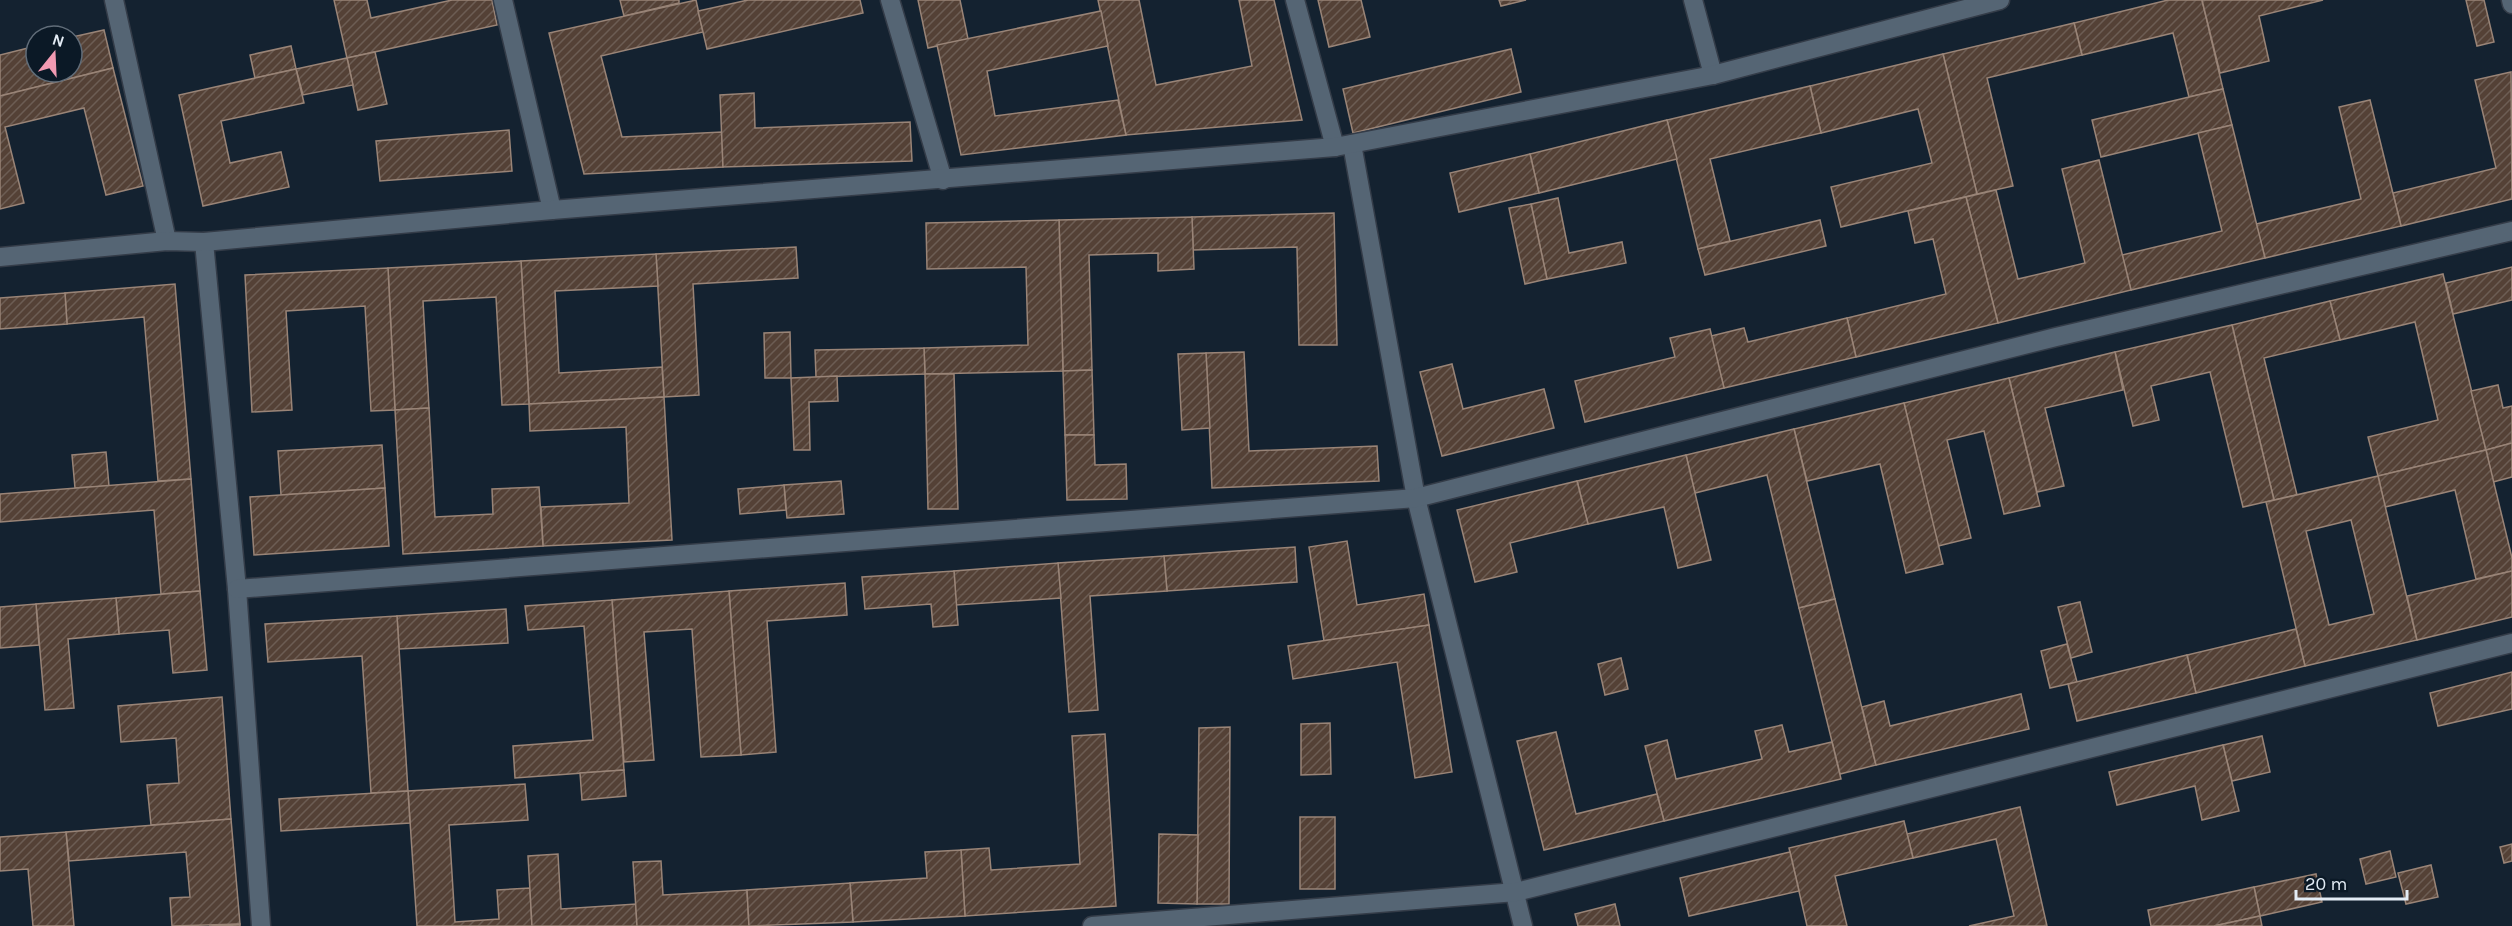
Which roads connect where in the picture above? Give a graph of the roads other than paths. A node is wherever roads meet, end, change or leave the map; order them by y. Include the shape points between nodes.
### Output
1 (114, 0) edge
2 (503, 0) edge
3 (890, 0) edge
4 (1294, 0) edge
5 (1693, 0) edge
6 (2000, 0) edge
7 (1713, 75) junction
8 (1344, 146) junction
9 (944, 180) junction
10 (552, 210) junction
11 (2512, 231) edge
12 (167, 241) junction
13 (204, 242) junction
14 (0, 257) edge
15 (1416, 498) junction
16 (237, 589) junction
17 (2512, 644) edge
18 (1516, 892) junction
19 (261, 926) edge
20 (1092, 926) edge
21 (1523, 926) edge

1 - 12 street
2 - 10 street
3 - 9 street
4 - 8 street
5 - 7 street
6 - 7 street
7 - 8 street
8 - 9 street
8 - 15 street
9 - 10 street
10 - 13 street
11 - 15 street via 2056,337
12 - 13 street
12 - 14 street
13 - 16 street
15 - 16 street
15 - 18 street
16 - 19 street
17 - 18 street
18 - 20 street
18 - 21 street

